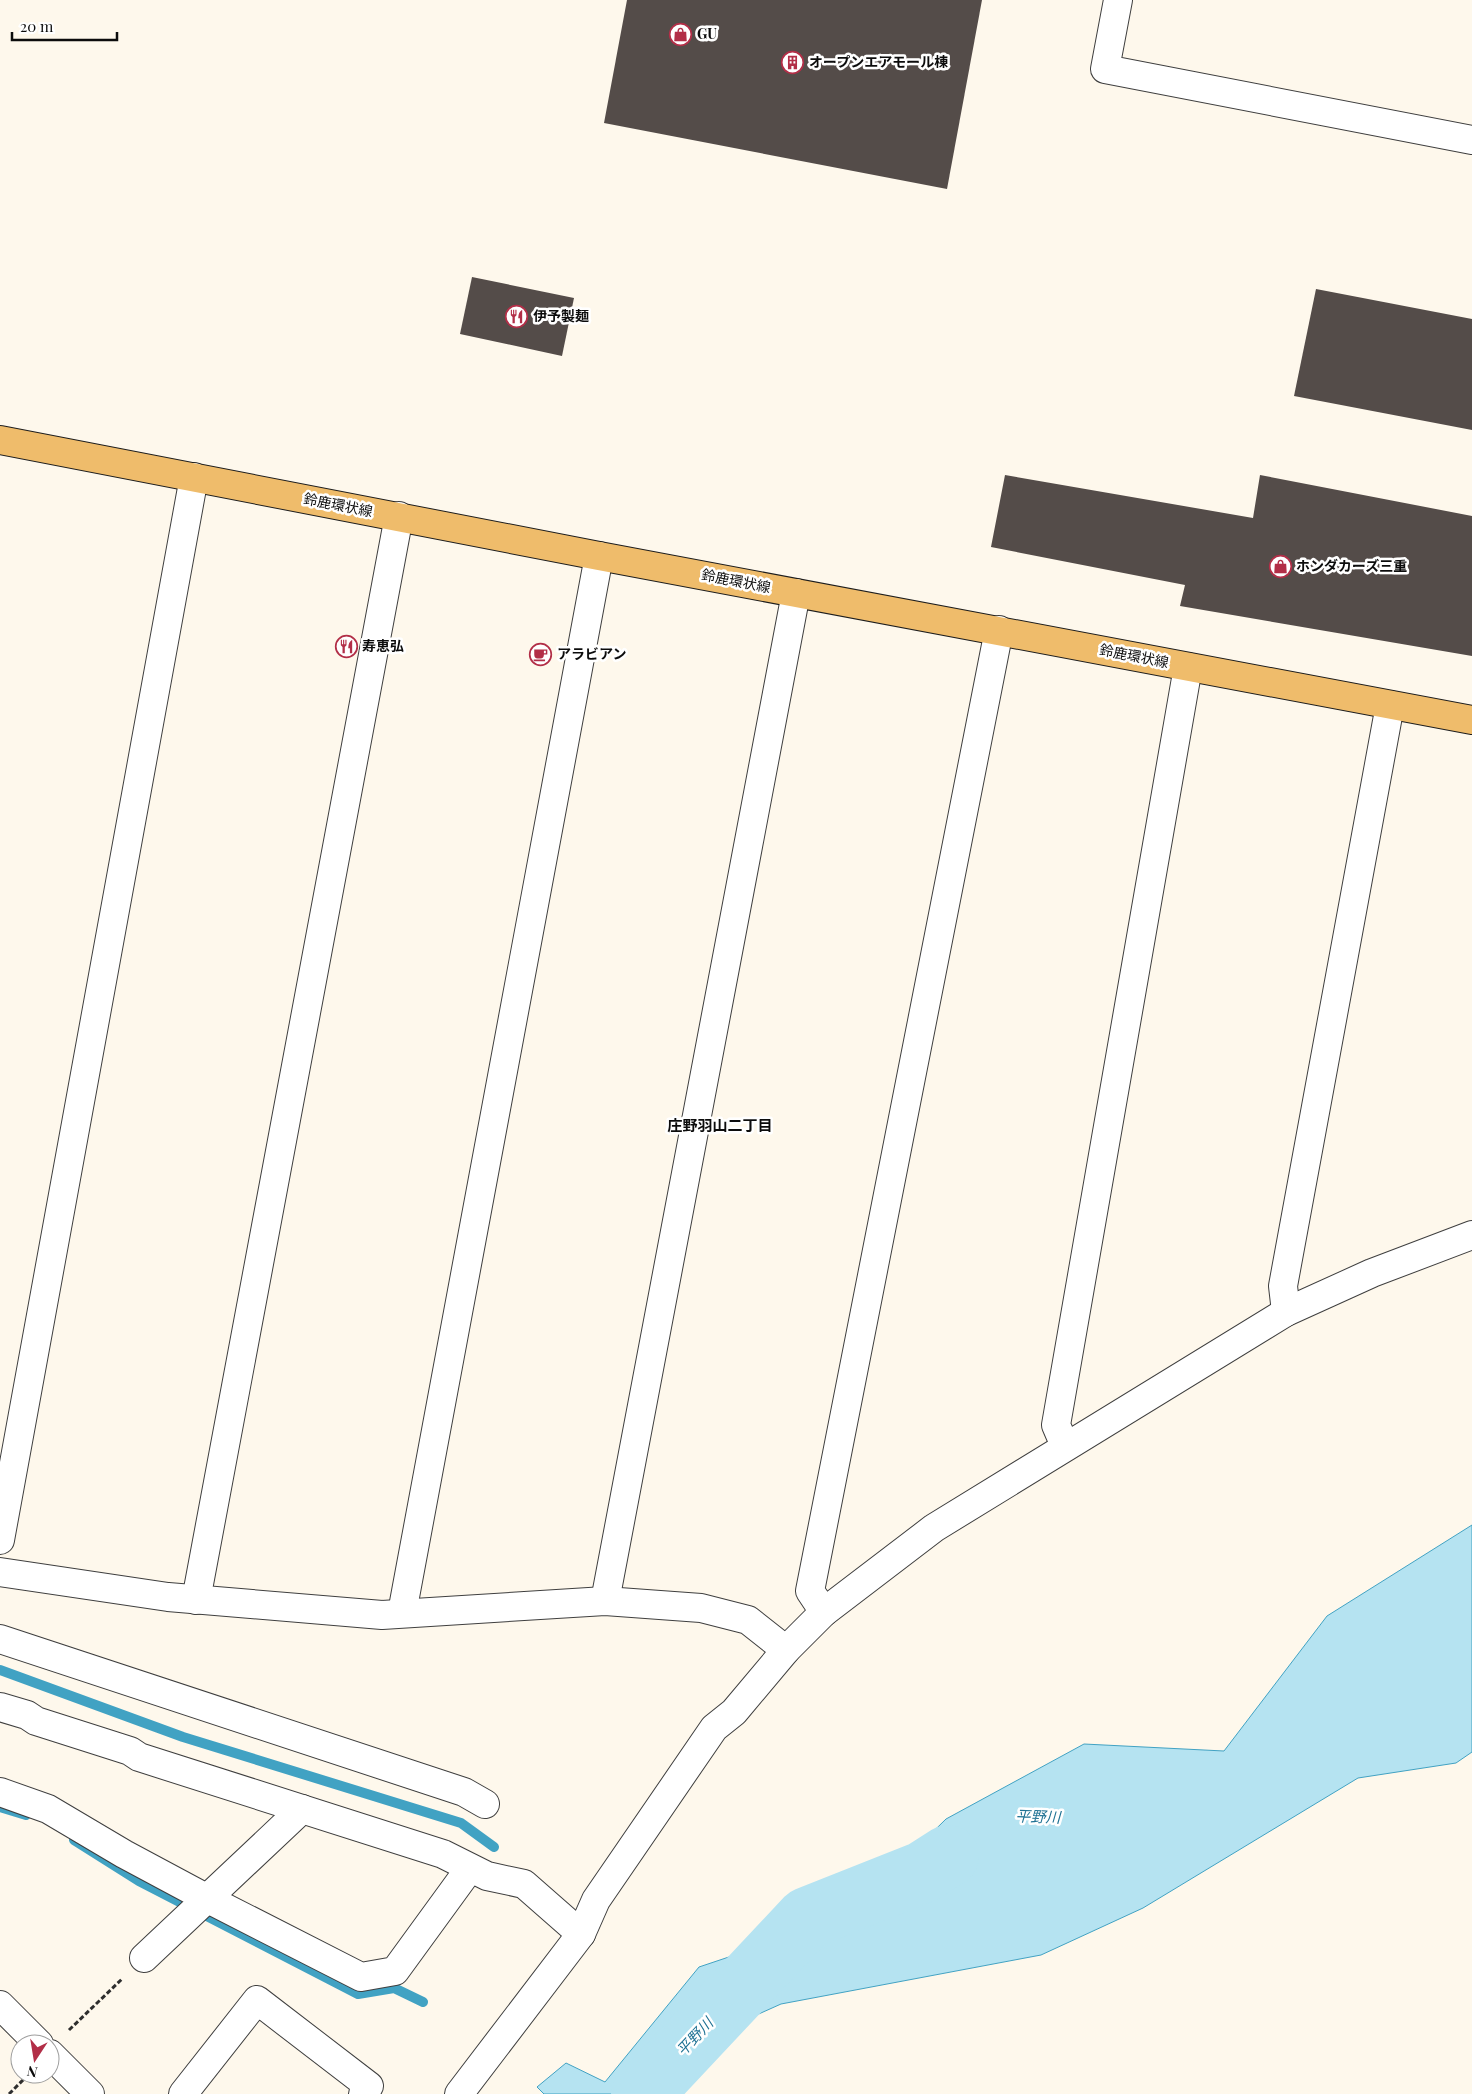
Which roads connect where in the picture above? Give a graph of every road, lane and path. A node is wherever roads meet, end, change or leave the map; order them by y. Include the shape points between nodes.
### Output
1 (1118, 0) edge
2 (1472, 140) edge
3 (0, 440) edge
4 (194, 477) junction
5 (398, 516) junction
6 (599, 556) junction
7 (796, 592) junction
8 (999, 630) junction
9 (1188, 667) junction
10 (1390, 705) junction
11 (1472, 720) edge
12 (1472, 1235) edge
13 (1286, 1312) junction
14 (1065, 1446) junction
15 (4, 1491) edge
16 (0, 1540) edge
17 (0, 1572) edge
18 (196, 1600) junction
19 (605, 1602) junction
20 (824, 1612) junction
21 (402, 1613) junction
22 (0, 1639) edge
23 (786, 1650) junction
24 (0, 1707) edge
25 (0, 1792) edge
26 (485, 1804) dead end
27 (302, 1809) junction
28 (470, 1868) junction
29 (207, 1900) junction
30 (581, 1934) junction
31 (144, 1958) joint
32 (0, 2005) edge
33 (38, 2034) edge
34 (60, 2036) edge
35 (60, 2056) edge
36 (20, 2084) edge
37 (9, 2094) edge
38 (90, 2094) edge
39 (183, 2094) edge
40 (363, 2094) edge
41 (459, 2094) edge

1 - 2 street via 1105,69
3 - 4 main road, 鈴鹿環状線
4 - 5 main road, 鈴鹿環状線
4 - 15 street
5 - 6 main road, 鈴鹿環状線
5 - 18 street
6 - 7 main road, 鈴鹿環状線
6 - 21 street
7 - 8 main road, 鈴鹿環状線
7 - 19 street
8 - 9 main road, 鈴鹿環状線
8 - 20 street via 810,1591
9 - 10 main road, 鈴鹿環状線
9 - 14 street via 1056,1425
10 - 11 main road, 鈴鹿環状線
10 - 13 street via 1283,1286
12 - 13 street via 1372,1273
13 - 14 street
14 - 20 street via 934,1528
15 - 16 street
17 - 18 street
18 - 21 street via 382,1615
19 - 21 street
19 - 23 street via 701,1608 748,1620
20 - 23 street
22 - 26 street via 464,1792
23 - 30 street via 734,1712 714,1728 596,1900
24 - 27 street via 130,1751 139,1757
25 - 29 street via 48,1809
27 - 28 street via 443,1854
27 - 29 street
28 - 29 street via 395,1971 361,1977
28 - 30 street via 487,1876 524,1884
29 - 31 street
30 - 41 street
31 - 34 path
32 - 33 street
35 - 38 street
36 - 37 path
39 - 40 street via 257,2000 369,2086

